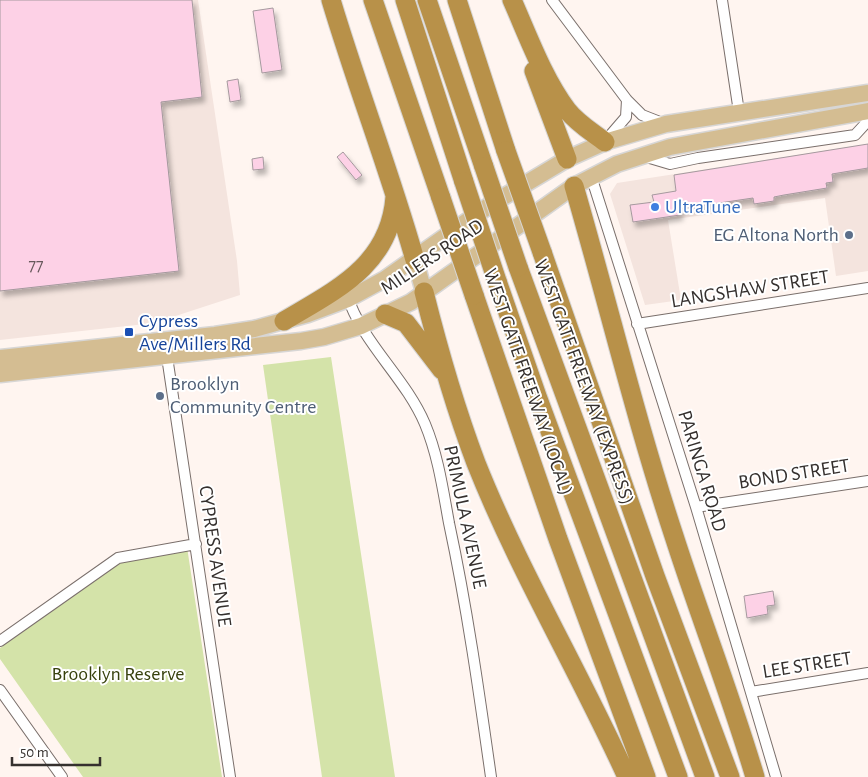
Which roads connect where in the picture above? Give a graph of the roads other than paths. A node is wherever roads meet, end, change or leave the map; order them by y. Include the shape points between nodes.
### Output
1 (331, 0) edge
2 (373, 0) edge
3 (405, 0) edge
4 (427, 0) edge
5 (457, 0) edge
6 (506, 0) edge
7 (512, 0) edge
8 (552, 0) edge
9 (722, 0) edge
10 (868, 92) edge
11 (626, 100) junction
12 (868, 111) edge
13 (739, 112) junction
14 (868, 121) edge
15 (666, 124) junction
16 (605, 142) junction
17 (643, 156) junction
18 (567, 159) junction
19 (591, 176) junction
20 (574, 186) junction
21 (396, 191) junction
22 (415, 260) junction
23 (868, 288) edge
24 (346, 292) junction
25 (424, 292) junction
26 (385, 314) junction
27 (284, 321) joint
28 (637, 324) junction
29 (361, 326) junction
30 (166, 348) junction
31 (0, 358) edge
32 (0, 374) edge
33 (451, 383) junction
34 (868, 481) edge
35 (696, 507) junction
36 (196, 544) junction
37 (0, 641) edge
38 (868, 674) edge
39 (0, 690) edge
40 (751, 692) junction
41 (62, 777) edge
42 (230, 777) edge
43 (492, 777) edge
44 (627, 777) edge
45 (646, 777) edge
46 (678, 777) edge
47 (705, 777) edge
48 (730, 777) edge
49 (755, 777) edge
50 (776, 777) edge

1 - 21 highway
2 - 45 highway, WEST GATE FREEWAY (LOCAL), bridge via 558,539
3 - 46 highway, bridge via 537,396
4 - 47 highway, WEST GATE FREEWAY (EXPRESS), bridge via 518,267
5 - 48 highway, bridge via 506,151 655,576
6 - 18 highway
7 - 16 highway via 544,70 567,110
8 - 11 street
9 - 13 street
10 - 13 main road, MILLERS ROAD
11 - 15 street via 642,115
11 - 16 street via 626,117
12 - 17 main road, MILLERS ROAD via 723,136
13 - 15 main road, MILLERS ROAD
14 - 17 street via 855,135 670,164
15 - 16 main road, MILLERS ROAD
16 - 18 main road, MILLERS ROAD
17 - 19 main road, MILLERS ROAD
18 - 20 main road
18 - 22 main road, MILLERS ROAD via 490,205
19 - 20 main road, MILLERS ROAD
19 - 28 street, PARINGA ROAD
20 - 25 main road, MILLERS ROAD
20 - 49 highway via 646,448
21 - 22 highway
21 - 24 highway via 394,214 386,236
22 - 24 main road, MILLERS ROAD
22 - 25 main road
23 - 28 street, LANGSHAW STREET
24 - 27 highway
24 - 29 street, PRIMULA AVENUE
25 - 26 main road, MILLERS ROAD
25 - 33 highway
26 - 29 main road, MILLERS ROAD
26 - 33 highway via 406,323
27 - 30 main road, MILLERS ROAD
28 - 35 street, PARINGA ROAD
29 - 30 main road, MILLERS ROAD via 300,341
29 - 43 street, PRIMULA AVENUE via 410,395 425,424 436,457 463,588
30 - 31 main road, MILLERS ROAD
30 - 32 main road, MILLERS ROAD
30 - 36 street, CYPRESS AVENUE
33 - 44 highway via 491,496
34 - 35 street, BOND STREET
35 - 40 street, PARINGA ROAD
36 - 37 street via 118,558
36 - 42 street, CYPRESS AVENUE
38 - 40 street, LEE STREET
39 - 41 street
40 - 50 street, PARINGA ROAD

